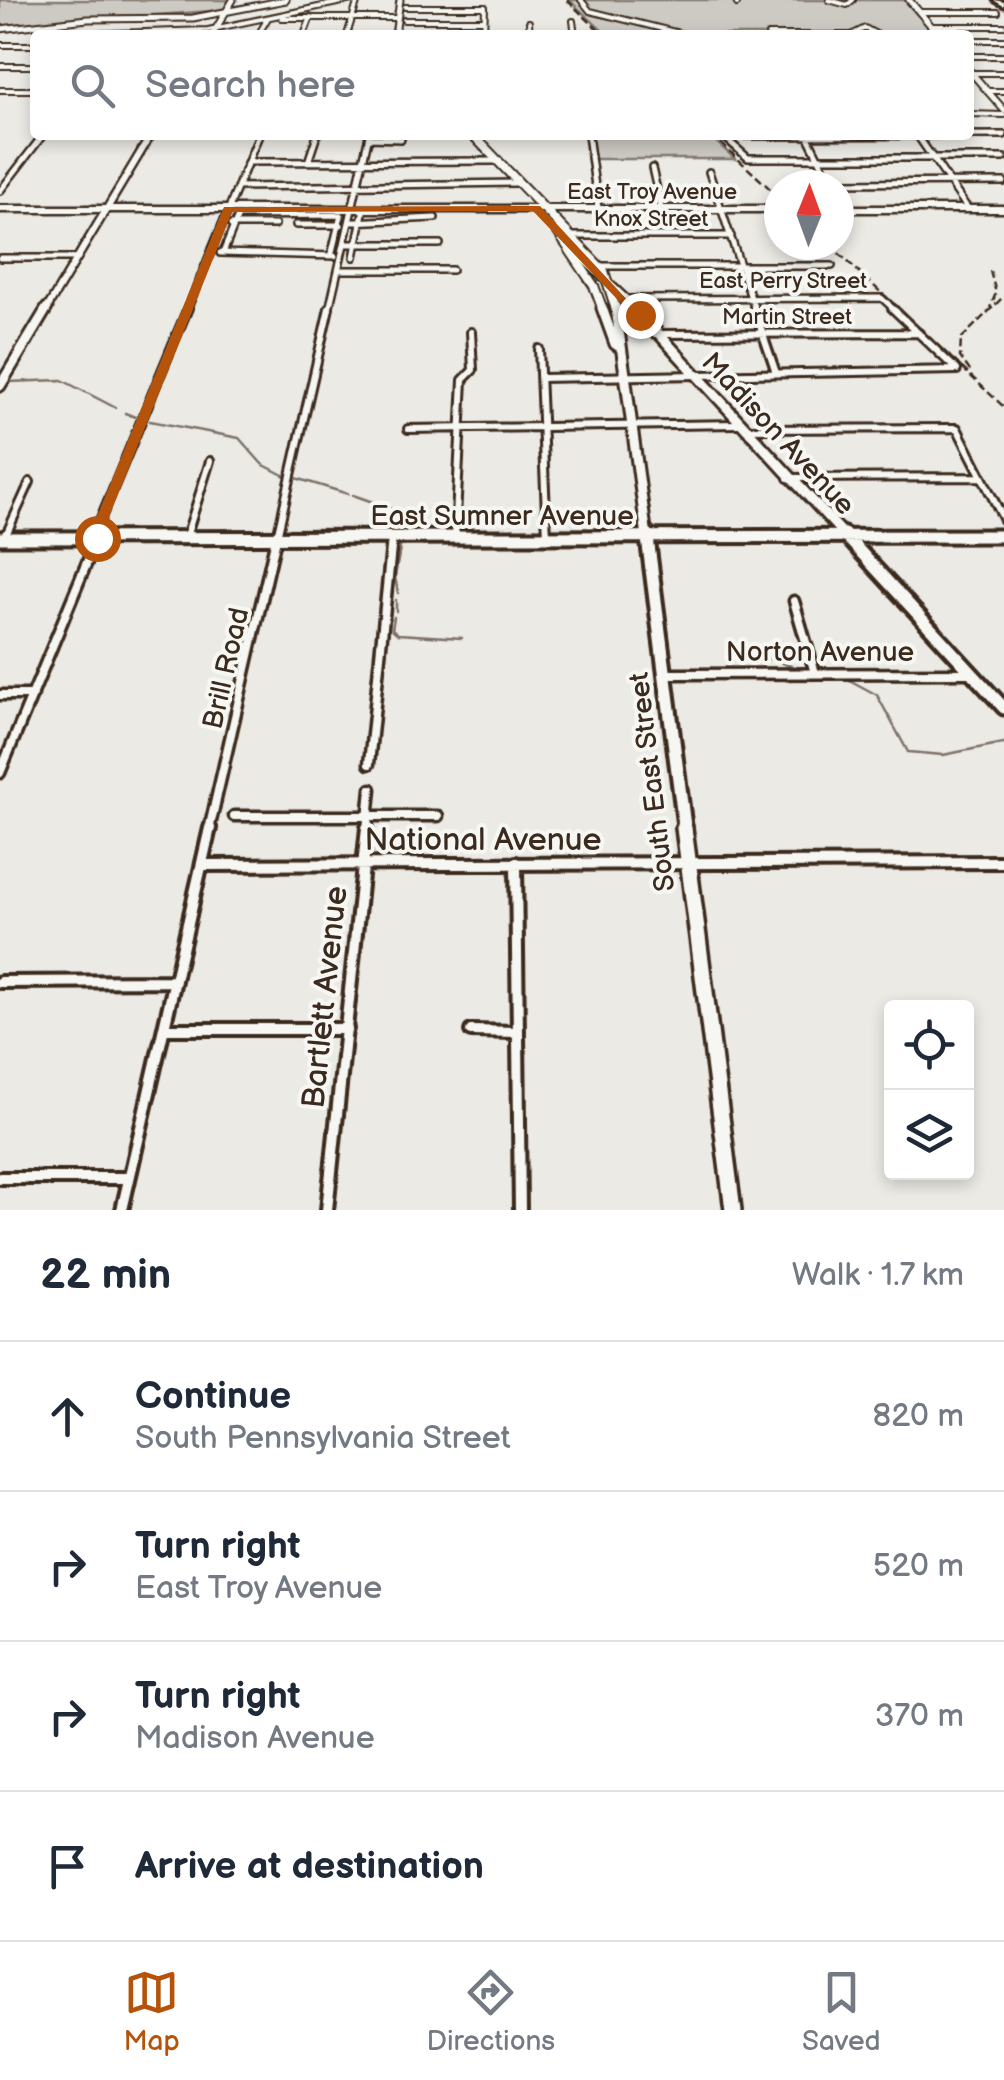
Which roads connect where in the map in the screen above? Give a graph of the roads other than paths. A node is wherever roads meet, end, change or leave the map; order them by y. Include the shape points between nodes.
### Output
1 (286, 0) edge
2 (355, 0) edge
3 (581, 0) edge
4 (829, 0) edge
5 (853, 0) edge
6 (909, 0) edge
7 (997, 0) edge
8 (275, 1) edge
9 (404, 2) edge
10 (1004, 4) edge
11 (314, 8) junction
12 (227, 9) edge
13 (919, 12) junction
14 (998, 12) dead end
15 (266, 18) junction
16 (310, 18) junction
17 (353, 18) junction
18 (401, 19) junction
19 (441, 20) junction
20 (484, 20) junction
21 (529, 22) dead end
22 (573, 22) dead end
23 (931, 26) junction
24 (1004, 26) edge
25 (0, 30) edge
26 (215, 30) edge
27 (260, 30) edge
28 (306, 30) edge
29 (349, 30) edge
30 (399, 30) edge
31 (439, 30) edge
32 (484, 30) edge
33 (530, 30) edge
34 (574, 30) edge
35 (666, 30) edge
36 (935, 30) edge
37 (974, 40) edge
38 (1004, 40) edge
39 (30, 44) edge
40 (0, 45) edge
41 (974, 56) edge
42 (1004, 56) edge
43 (0, 66) edge
44 (30, 66) edge
45 (1004, 73) edge
46 (974, 74) edge
47 (974, 77) edge
48 (0, 90) edge
49 (30, 90) edge
50 (988, 91) junction
51 (1004, 91) edge
52 (1004, 112) edge
53 (974, 114) edge
54 (974, 135) edge
55 (1004, 135) edge
56 (39, 140) edge
57 (148, 140) edge
58 (258, 140) edge
59 (315, 140) edge
60 (368, 140) edge
61 (478, 140) edge
62 (589, 140) edge
63 (728, 140) edge
64 (810, 140) edge
65 (920, 140) edge
66 (819, 158) junction
67 (932, 158) junction
68 (1004, 158) edge
69 (497, 161) junction
70 (248, 162) junction
71 (308, 162) junction
72 (363, 162) junction
73 (652, 168) dead end
74 (825, 170) edge
75 (710, 172) dead end
76 (949, 182) junction
77 (1004, 182) edge
78 (517, 183) junction
79 (358, 184) junction
80 (854, 184) edge
81 (238, 186) junction
82 (0, 190) edge
83 (541, 208) junction
84 (598, 208) junction
85 (661, 208) junction
86 (722, 208) junction
87 (0, 209) edge
88 (228, 209) junction
89 (353, 209) junction
90 (764, 209) edge
91 (854, 209) edge
92 (968, 209) junction
93 (1004, 209) edge
94 (106, 210) junction
95 (363, 213) dead end
96 (435, 218) dead end
97 (361, 222) junction
98 (346, 224) junction
99 (222, 225) junction
100 (234, 225) junction
101 (276, 225) dead end
102 (296, 225) dead end
103 (731, 236) junction
104 (569, 240) junction
105 (344, 244) junction
106 (356, 244) junction
107 (440, 244) dead end
108 (210, 252) junction
109 (223, 252) junction
110 (337, 256) junction
111 (354, 257) dead end
112 (0, 258) edge
113 (76, 258) junction
114 (740, 266) junction
115 (832, 266) dead end
116 (339, 270) junction
117 (452, 270) dead end
118 (604, 272) junction
119 (625, 298) junction
120 (750, 298) junction
121 (472, 332) dead end
122 (919, 333) junction
123 (656, 334) junction
124 (762, 334) junction
125 (621, 348) junction
126 (539, 349) dead end
127 (776, 373) junction
128 (694, 376) junction
129 (542, 378) junction
130 (627, 378) junction
131 (0, 386) edge
132 (740, 427) junction
133 (460, 428) junction
134 (634, 428) junction
135 (408, 429) dead end
136 (544, 429) junction
137 (210, 461) dead end
138 (982, 477) junction
139 (788, 478) junction
140 (30, 482) dead end
141 (1004, 520) edge
142 (844, 536) junction
143 (1004, 536) edge
144 (2, 538) edge
145 (95, 538) junction
146 (186, 538) junction
147 (279, 538) junction
148 (392, 538) junction
149 (455, 538) junction
150 (547, 538) junction
151 (650, 538) junction
152 (794, 601) dead end
153 (974, 673) junction
154 (666, 674) junction
155 (815, 674) junction
156 (32, 694) junction
157 (0, 695) edge
158 (1004, 708) edge
159 (369, 764) dead end
160 (0, 773) edge
161 (371, 789) dead end
162 (234, 816) dead end
163 (367, 816) junction
164 (438, 816) dead end
165 (687, 862) junction
166 (1004, 862) edge
167 (516, 863) junction
168 (363, 864) junction
169 (203, 865) junction
170 (0, 982) edge
171 (175, 982) junction
172 (164, 1029) junction
173 (347, 1029) junction
174 (471, 1031) dead end
175 (517, 1032) junction
176 (0, 1178) edge
177 (129, 1178) junction
178 (122, 1210) edge
179 (327, 1210) edge
180 (520, 1210) edge
181 (733, 1210) edge

1 - 8 main road
2 - 11 street
2 - 17 street
3 - 35 street via 590,12
4 - 5 street
6 - 13 main road
7 - 10 highway
8 - 12 main road
9 - 18 main road
9 - 20 street via 485,7
11 - 15 street
11 - 16 street
12 - 25 main road
12 - 26 main road
13 - 14 street
13 - 23 main road
15 - 16 street
15 - 26 street
15 - 27 street
16 - 17 street
16 - 28 street
17 - 18 street
17 - 29 street
18 - 19 street
18 - 30 main road
19 - 20 street
19 - 31 street
20 - 32 street
21 - 33 street
22 - 34 street
23 - 24 street
23 - 36 main road
37 - 38 street
39 - 40 street
41 - 42 street
43 - 44 street
45 - 46 street
47 - 50 main road
48 - 49 street
50 - 51 street
50 - 52 main road
52 - 53 street
54 - 55 street
56 - 82 street
57 - 94 main road
58 - 70 street
59 - 71 street
60 - 72 street, Brill Road
61 - 69 main road, Madison Avenue
62 - 84 street
63 - 66 street via 748,158
64 - 66 street
65 - 67 street
66 - 67 street
66 - 74 street
67 - 68 street
67 - 76 street
69 - 72 street
69 - 78 main road, Madison Avenue
70 - 71 street
70 - 81 street
71 - 72 street
72 - 79 street, Brill Road
73 - 85 street
75 - 86 street
76 - 77 street
76 - 80 street
76 - 92 street
78 - 79 street
78 - 83 main road, Madison Avenue
79 - 81 street
79 - 89 street, Brill Road
81 - 88 street
83 - 84 main road, East Troy Avenue
83 - 89 main road, East Troy Avenue
83 - 104 main road, Madison Avenue
84 - 85 main road, East Troy Avenue
85 - 86 main road, East Troy Avenue
86 - 90 main road, East Troy Avenue
86 - 103 street
87 - 94 main road, East Troy Avenue
88 - 89 main road, East Troy Avenue
88 - 94 main road, East Troy Avenue
88 - 99 street
89 - 98 street, Brill Road
91 - 92 main road
92 - 93 main road
94 - 113 main road
95 - 97 street
96 - 97 street
97 - 98 street
97 - 106 street
98 - 100 street via 341,216 238,216
98 - 102 street
98 - 105 street, Brill Road
98 - 110 street
99 - 100 street
99 - 108 street
100 - 101 street
100 - 109 street
103 - 104 street, Knox Street
103 - 114 street
104 - 118 main road, Madison Avenue
104 - 118 main road, Madison Avenue
104 - 125 main road, South East Street
105 - 106 street
105 - 110 street, Brill Road
106 - 107 street
106 - 111 street
108 - 109 street
108 - 145 street
109 - 110 street
110 - 116 street, Brill Road
112 - 113 street
113 - 131 main road
114 - 115 street
114 - 118 street
114 - 120 street
116 - 117 street
116 - 147 street, Brill Road
118 - 119 main road, Madison Avenue
118 - 125 main road, South East Street
119 - 120 street, East Perry Street
119 - 123 main road, Madison Avenue
120 - 122 street, East Perry Street via 882,298
120 - 124 street
121 - 133 street via 473,370 462,380
122 - 124 street, Martin Street
122 - 127 street via 956,371
123 - 124 street, Martin Street
123 - 128 main road, Madison Avenue
124 - 127 street
125 - 130 main road, South East Street
126 - 129 street
127 - 128 street
128 - 130 street
128 - 132 main road, Madison Avenue
129 - 130 street
129 - 136 street
130 - 134 main road, South East Street
132 - 134 street
132 - 138 street via 957,428
132 - 139 main road, Madison Avenue
133 - 135 street
133 - 136 street
133 - 149 street
134 - 136 street
134 - 151 main road, South East Street
136 - 150 street
137 - 146 street
138 - 139 street
138 - 141 street
139 - 142 main road, Madison Avenue
140 - 144 street
142 - 143 main road, East Sumner Avenue
142 - 151 main road, East Sumner Avenue
142 - 153 main road, Madison Avenue
144 - 145 main road, East Sumner Avenue
145 - 146 main road, East Sumner Avenue
145 - 156 street
146 - 147 main road, East Sumner Avenue
147 - 148 main road, East Sumner Avenue
147 - 169 street, Brill Road
148 - 149 main road, East Sumner Avenue
148 - 159 street
149 - 150 main road, East Sumner Avenue
150 - 151 main road, East Sumner Avenue
151 - 154 main road, South East Street
152 - 155 street
153 - 155 street, Norton Avenue
153 - 158 main road, Madison Avenue
154 - 155 street, Norton Avenue
154 - 165 main road, South East Street
156 - 157 street
156 - 160 street
161 - 163 street, Bartlett Avenue
162 - 163 street
163 - 164 street
163 - 168 street, Bartlett Avenue
165 - 166 street, National Avenue
165 - 167 street, National Avenue
165 - 181 main road, South East Street
167 - 168 street, National Avenue
167 - 175 street
168 - 169 street, National Avenue
168 - 173 street, Bartlett Avenue
169 - 171 street, Brill Road
170 - 171 street
171 - 172 street, Brill Road
172 - 173 street
172 - 177 street, Brill Road
173 - 179 street, Bartlett Avenue
174 - 175 street
175 - 180 street
176 - 177 street
177 - 178 street, Brill Road

